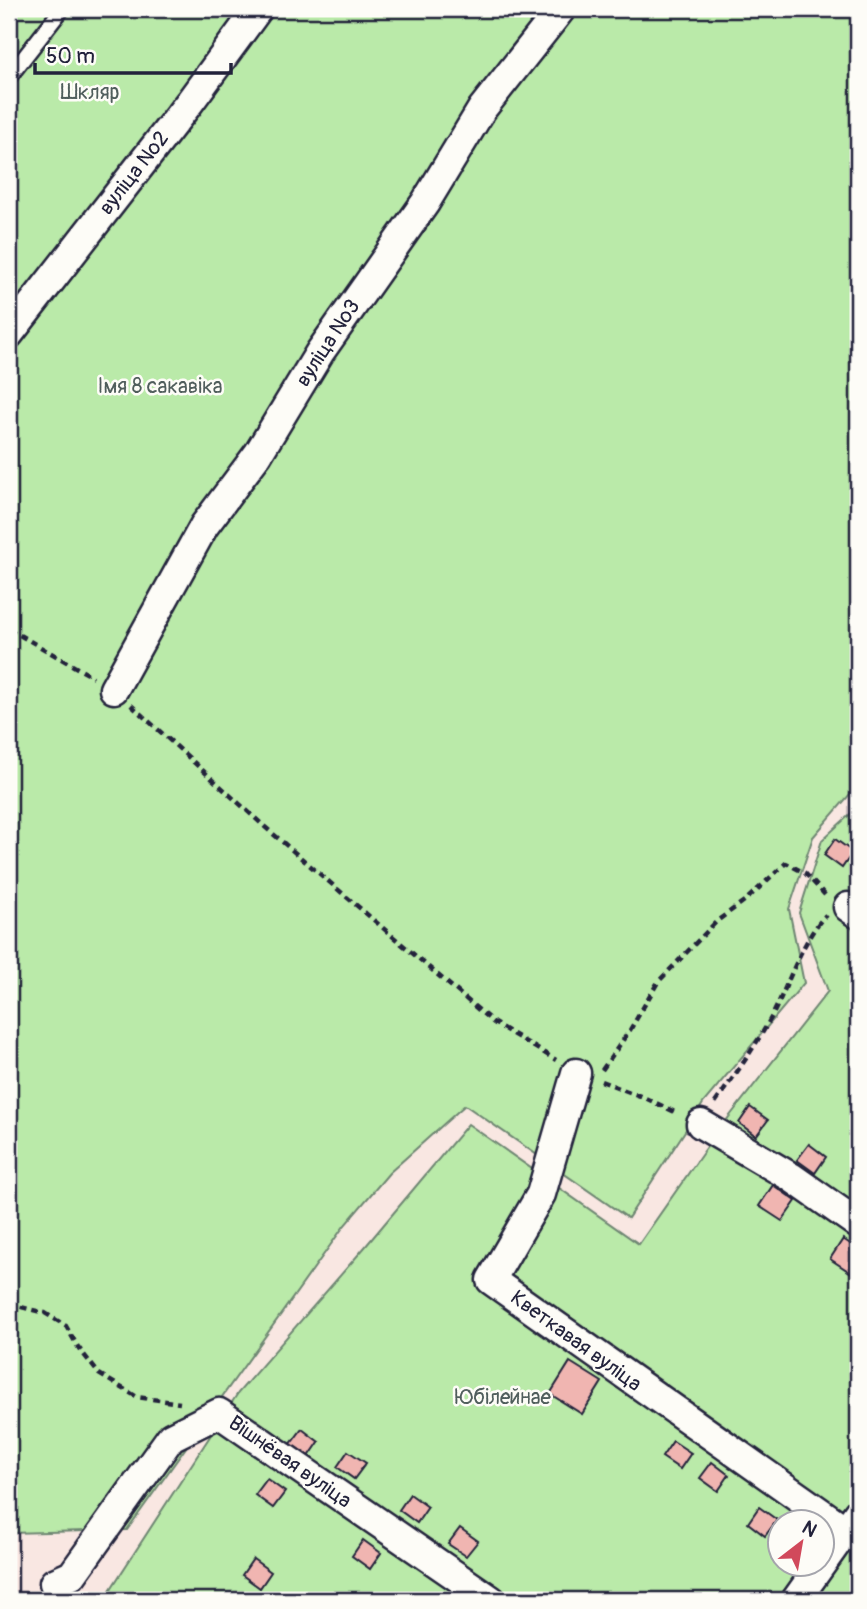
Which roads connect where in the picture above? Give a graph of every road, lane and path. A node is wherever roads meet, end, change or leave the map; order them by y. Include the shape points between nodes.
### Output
1 (62, 9) edge
2 (258, 9) edge
3 (561, 9) edge
4 (9, 78) edge
5 (9, 334) edge
6 (9, 629) edge
7 (114, 689) junction
8 (847, 909) edge
9 (586, 1076) junction
10 (701, 1124) junction
11 (858, 1224) edge
12 (9, 1304) edge
13 (219, 1413) junction
14 (854, 1527) edge
15 (54, 1583) dead end
16 (491, 1600) edge
17 (796, 1600) edge

1 - 4 lane
2 - 5 street, вуліца №2
3 - 7 street, вуліца №3 via 482,109 417,215 320,352 258,454 204,526
6 - 7 path
7 - 9 path via 265,827 494,1023
8 - 9 path via 786,863 717,921 658,982 630,1030
8 - 10 path via 821,920 755,1045
9 - 10 path
9 - 14 street, Кветкавая вуліца via 541,1194 491,1280 574,1341
10 - 11 street via 791,1177
12 - 13 path via 45,1313 66,1326 99,1374 137,1397
13 - 15 street, Вішнёвая вуліца via 171,1437 72,1575
13 - 16 street, Вішнёвая вуліца
14 - 17 street

